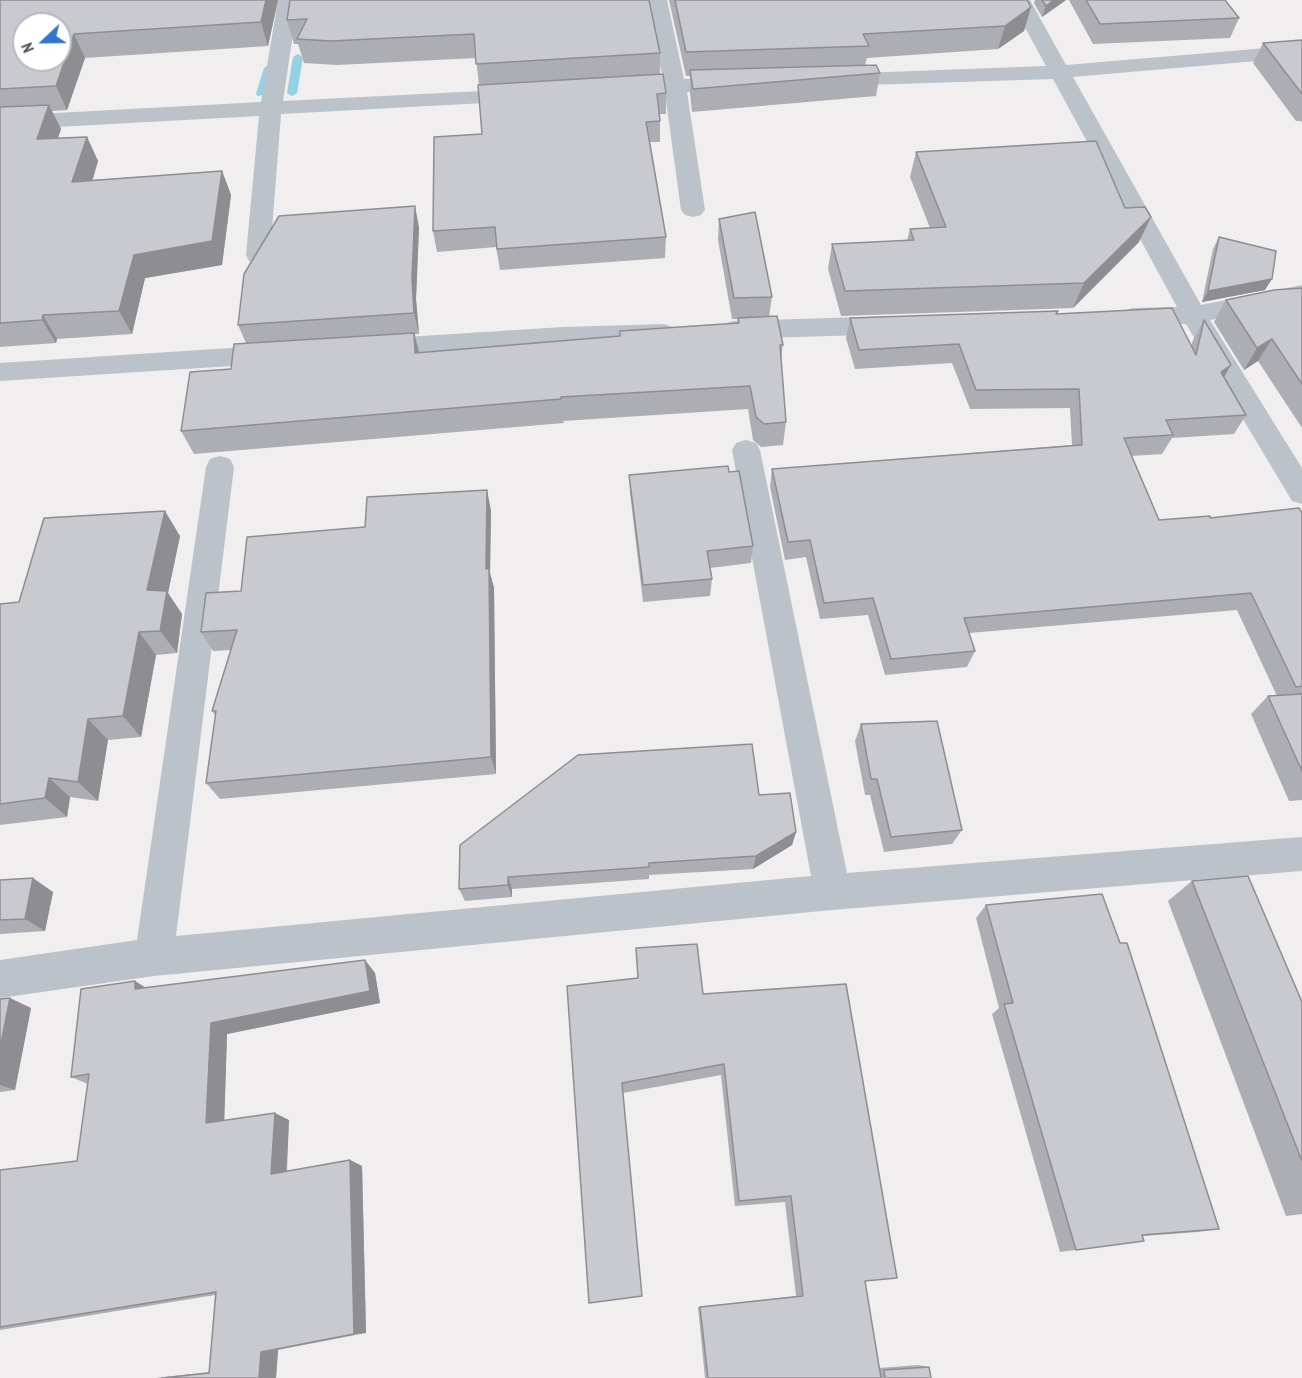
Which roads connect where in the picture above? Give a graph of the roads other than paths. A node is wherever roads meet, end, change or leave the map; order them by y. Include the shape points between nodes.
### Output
1 (288, 0) edge
2 (657, 0) edge
3 (1020, 0) edge
4 (1302, 51) edge
5 (1061, 72) junction
6 (816, 80) edge
7 (757, 82) edge
8 (675, 85) junction
9 (594, 90) edge
10 (548, 93) edge
11 (271, 109) junction
12 (0, 123) edge
13 (693, 210) dead end
14 (258, 255) edge
15 (1302, 293) edge
16 (1194, 315) junction
17 (1110, 318) edge
18 (920, 324) edge
19 (354, 349) edge
20 (296, 353) edge
21 (0, 372) edge
22 (746, 450) dead end
23 (220, 467) dead end
24 (1302, 493) edge
25 (1302, 854) edge
26 (832, 892) junction
27 (154, 957) junction
28 (0, 978) edge

1 - 11 street
2 - 8 street
3 - 5 street
4 - 5 street
5 - 6 street
5 - 16 street
7 - 8 street
8 - 9 street
8 - 13 street
10 - 11 street
11 - 12 street
11 - 14 street
15 - 16 street
16 - 17 street
16 - 24 street
18 - 19 street via 563,336
20 - 21 street
22 - 26 street
23 - 27 street
25 - 26 street
26 - 27 street
27 - 28 street

